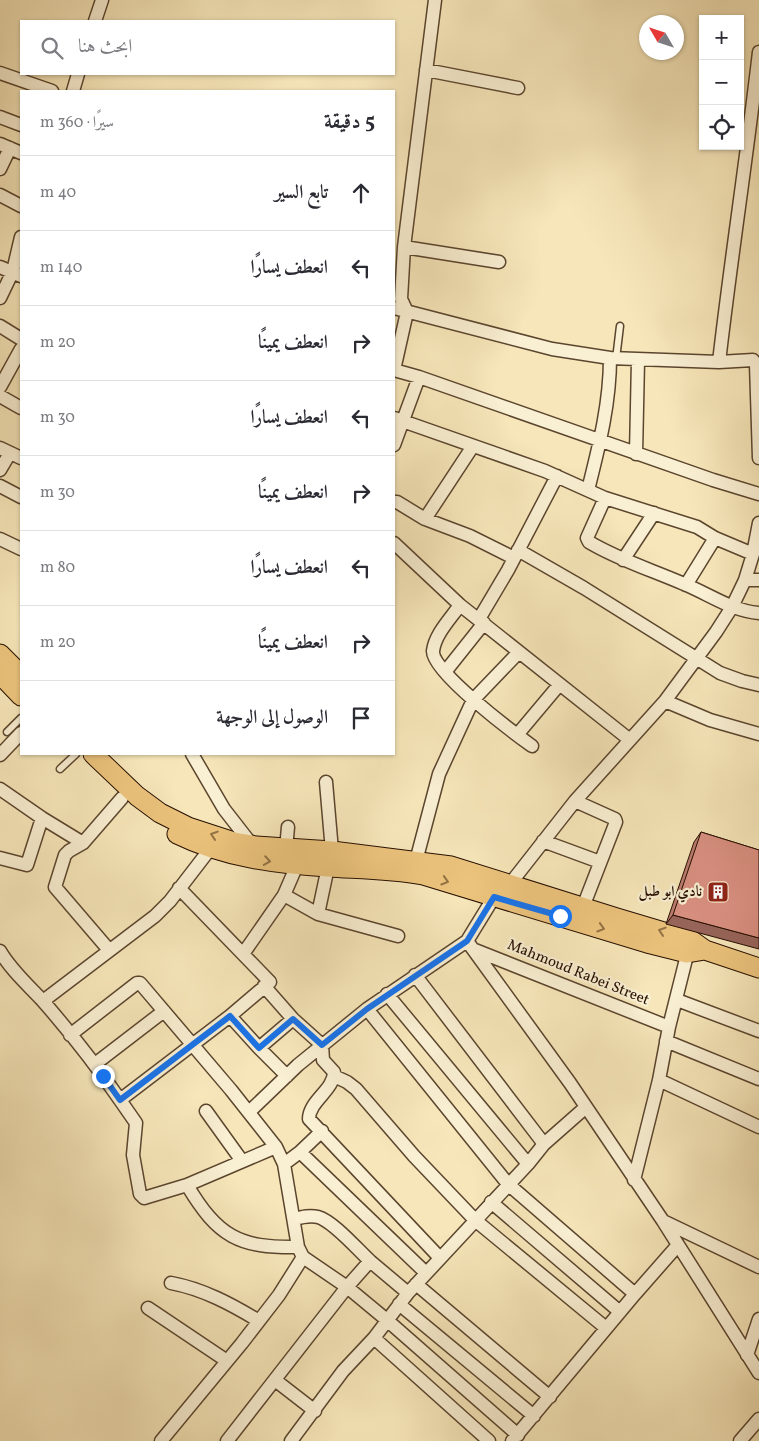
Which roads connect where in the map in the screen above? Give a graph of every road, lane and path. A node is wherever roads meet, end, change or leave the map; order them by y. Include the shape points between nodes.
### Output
1 (102, 0) edge
2 (435, 0) edge
3 (95, 20) edge
4 (759, 52) edge
5 (426, 70) junction
6 (0, 73) edge
7 (78, 75) edge
8 (518, 88) dead end
9 (49, 90) edge
10 (73, 90) edge
11 (0, 117) edge
12 (20, 125) edge
13 (10, 148) edge
14 (0, 169) edge
15 (0, 195) edge
16 (20, 205) edge
17 (20, 246) edge
18 (404, 247) junction
19 (499, 262) dead end
20 (0, 266) edge
21 (17, 274) edge
22 (0, 298) edge
23 (395, 308) edge
24 (407, 312) junction
25 (0, 326) edge
26 (620, 326) dead end
27 (20, 338) edge
28 (20, 351) edge
29 (613, 358) junction
30 (638, 360) junction
31 (719, 362) junction
32 (5, 366) edge
33 (395, 366) edge
34 (395, 370) edge
35 (418, 377) junction
36 (0, 387) edge
37 (0, 396) edge
38 (20, 407) edge
39 (398, 420) edge
40 (395, 439) edge
41 (600, 441) junction
42 (473, 446) junction
43 (10, 453) edge
44 (636, 454) junction
45 (759, 458) edge
46 (0, 470) edge
47 (557, 476) junction
48 (0, 486) edge
49 (588, 490) junction
50 (759, 494) edge
51 (20, 496) edge
52 (605, 498) junction
53 (395, 502) edge
54 (654, 513) junction
55 (425, 519) junction
56 (759, 519) edge
57 (715, 538) junction
58 (2, 543) edge
59 (395, 544) edge
60 (20, 549) edge
61 (516, 554) junction
62 (753, 554) junction
63 (624, 560) junction
64 (745, 580) junction
65 (759, 580) edge
66 (686, 585) junction
67 (460, 604) junction
68 (732, 607) junction
69 (759, 614) edge
70 (482, 621) junction
71 (519, 652) junction
72 (0, 654) edge
73 (697, 658) junction
74 (445, 672) junction
75 (0, 674) edge
76 (20, 675) edge
77 (559, 685) junction
78 (759, 685) edge
79 (20, 695) edge
80 (474, 700) junction
81 (665, 701) junction
82 (20, 719) edge
83 (7, 732) dead end
84 (20, 734) edge
85 (759, 734) edge
86 (517, 735) junction
87 (630, 740) junction
88 (532, 746) dead end
89 (0, 755) edge
90 (76, 755) edge
91 (78, 755) edge
92 (97, 755) edge
93 (193, 755) edge
94 (60, 769) dead end
95 (326, 782) dead end
96 (0, 789) edge
97 (122, 798) junction
98 (575, 801) junction
99 (42, 818) junction
100 (288, 827) dead end
101 (543, 841) junction
102 (83, 843) junction
103 (252, 845) junction
104 (210, 849) junction
105 (286, 849) junction
106 (0, 858) edge
107 (330, 859) junction
108 (416, 861) junction
109 (600, 862) junction
110 (297, 865) junction
111 (510, 884) junction
112 (180, 888) junction
113 (284, 895) junction
114 (494, 897) junction
115 (584, 907) junction
116 (318, 914) junction
117 (398, 936) dead end
118 (471, 945) junction
119 (695, 948) junction
120 (109, 950) junction
121 (0, 951) edge
122 (243, 954) junction
123 (759, 968) edge
124 (415, 975) junction
125 (264, 986) junction
126 (387, 994) junction
127 (677, 1000) junction
128 (42, 1001) junction
129 (367, 1009) junction
130 (164, 1011) junction
131 (230, 1016) junction
132 (293, 1019) junction
133 (669, 1027) junction
134 (759, 1031) edge
135 (70, 1035) junction
136 (666, 1041) junction
137 (192, 1044) junction
138 (322, 1045) junction
139 (259, 1048) junction
140 (95, 1064) junction
141 (287, 1076) junction
142 (334, 1076) junction
143 (759, 1079) edge
144 (659, 1080) junction
145 (120, 1100) junction
146 (586, 1108) junction
147 (206, 1111) dead end
148 (250, 1112) junction
149 (759, 1127) edge
150 (322, 1131) junction
151 (544, 1144) junction
152 (276, 1148) junction
153 (300, 1152) junction
154 (242, 1161) junction
155 (284, 1164) junction
156 (528, 1164) junction
157 (634, 1180) junction
158 (508, 1184) junction
159 (188, 1186) junction
160 (490, 1202) junction
161 (294, 1219) junction
162 (475, 1220) junction
163 (663, 1222) junction
164 (678, 1245) junction
165 (300, 1252) junction
166 (440, 1258) junction
167 (370, 1261) junction
168 (759, 1267) edge
169 (426, 1273) junction
170 (171, 1283) dead end
171 (347, 1287) junction
172 (412, 1288) junction
173 (635, 1294) junction
174 (399, 1304) junction
175 (148, 1308) dead end
176 (620, 1312) junction
177 (759, 1319) edge
178 (259, 1321) junction
179 (388, 1321) junction
180 (606, 1328) junction
181 (374, 1338) junction
182 (747, 1355) junction
183 (227, 1360) junction
184 (759, 1373) edge
185 (275, 1380) junction
186 (550, 1397) junction
187 (315, 1410) junction
188 (534, 1416) junction
189 (759, 1419) edge
190 (515, 1438) edge
191 (161, 1441) edge
192 (227, 1441) edge
193 (291, 1441) edge
194 (488, 1441) edge
195 (740, 1441) edge

1 - 3 street
2 - 5 street
4 - 31 street
5 - 8 street
5 - 18 street
6 - 9 street
7 - 10 street
11 - 12 street
13 - 14 street
15 - 16 street
17 - 21 street
18 - 19 street
18 - 24 street via 401,299
20 - 21 street
21 - 22 street
23 - 24 street
24 - 29 street via 552,349
24 - 33 street
25 - 27 street
26 - 29 lane
28 - 32 street
29 - 30 street
29 - 41 street
30 - 31 street
30 - 44 street
31 - 45 street via 751,360 756,364
32 - 36 street
34 - 35 street
35 - 39 street
35 - 41 street
37 - 38 street
39 - 40 street
39 - 42 street
41 - 44 street
41 - 49 street
42 - 47 street
42 - 55 street
43 - 46 street
44 - 50 street
47 - 49 street
47 - 61 street
48 - 51 street
49 - 52 street
52 - 54 street
52 - 63 street via 587,540
53 - 55 street
54 - 57 street via 697,527
54 - 63 street
55 - 61 street
56 - 62 street
57 - 62 street
57 - 66 street
58 - 60 street
59 - 67 street
61 - 70 street
61 - 73 street via 584,588
62 - 64 street
63 - 66 street
64 - 65 street
64 - 68 street
66 - 68 street
67 - 70 street
67 - 74 street via 437,639 433,651 437,664
68 - 69 street
68 - 73 street
70 - 71 street
70 - 74 street
71 - 77 street
71 - 80 street
72 - 76 main road
73 - 78 street via 731,678
73 - 81 street
74 - 80 street
75 - 79 main road
77 - 86 street
77 - 87 street
80 - 86 street
80 - 108 street via 439,774
81 - 85 street via 710,720
81 - 87 street
82 - 83 lane
84 - 89 street
86 - 88 street
87 - 98 street
90 - 94 lane
91 - 97 main road
103 -> 92 main road via 188,827 160,812 137,796
93 - 103 street via 224,809
95 - 107 street
96 - 99 street
97 - 102 street
97 - 104 main road via 166,829
98 - 101 street
98 - 109 street via 616,821
99 - 102 street
99 - 106 street via 27,865
100 - 105 street
101 - 109 street
101 - 111 street
102 - 120 street via 65,855 54,886
103 - 105 main road
104 -> 110 main road
104 - 112 street
105 - 107 main road
107 - 108 main road
107 - 110 main road
107 -> 114 main road via 404,871
107 - 116 street
108 - 111 main road via 451,866
109 - 115 street
110 - 113 street
111 - 115 main road
112 - 120 street via 155,916
112 - 122 street
113 - 116 street
113 - 122 street
114 - 118 street
114 -> 119 main road
119 -> 115 main road
116 - 117 street
118 - 124 street
118 - 133 street, Mahmoud Rabei Street
118 - 146 street
119 - 123 main road
119 - 127 street
120 - 128 street
121 - 128 street
122 - 125 street via 270,982
124 - 126 street
124 - 151 street
125 - 131 street
125 - 132 street
126 - 129 street
126 - 156 street
127 - 133 street
127 - 134 street
128 - 135 street
129 - 138 street
129 - 158 street
130 - 135 street via 138,982
130 - 137 street
130 - 140 street
131 - 137 street
131 - 139 street
132 - 138 street
132 - 139 street
133 - 136 street
135 - 140 street
136 - 143 street
136 - 144 street
137 - 145 street
137 - 148 street
138 - 141 street
138 - 142 street via 324,1060
139 - 141 street
140 - 145 street
141 - 148 street
142 - 150 street via 309,1115
142 - 162 street via 356,1089
144 - 149 street
144 - 157 street
145 - 159 street via 136,1123 133,1155 141,1196
146 - 151 street
146 - 157 street
147 - 154 street
148 - 152 street
150 - 153 street
150 - 166 street
151 - 156 street
152 - 154 street
152 - 155 street
153 - 155 street
153 - 169 street
154 - 159 street
155 - 161 street
156 - 158 street
157 - 163 street
158 - 160 street
158 - 173 street
159 - 165 street via 210,1218 231,1235 256,1246
160 - 162 street
160 - 176 street
161 - 165 street
161 - 167 street via 310,1216 322,1219
162 - 166 street
162 - 180 street
163 - 164 street
163 - 168 street
164 - 173 street
164 - 182 street
165 - 171 street
165 - 178 street via 279,1295
166 - 169 street
167 - 171 street
167 - 172 street
169 - 172 street
170 - 178 street via 218,1298
171 - 179 street
171 - 185 street
172 - 174 street
172 - 186 street
173 - 176 street
174 - 179 street
174 - 188 street
175 - 183 street
176 - 180 street
177 - 182 street
178 - 183 street
179 - 181 street
179 - 190 street
180 - 186 street
181 - 187 street via 343,1371
181 - 194 street
182 - 184 street
183 - 191 street
185 - 187 street
185 - 192 street
186 - 188 street
187 - 193 street
188 - 190 street
189 - 195 street

